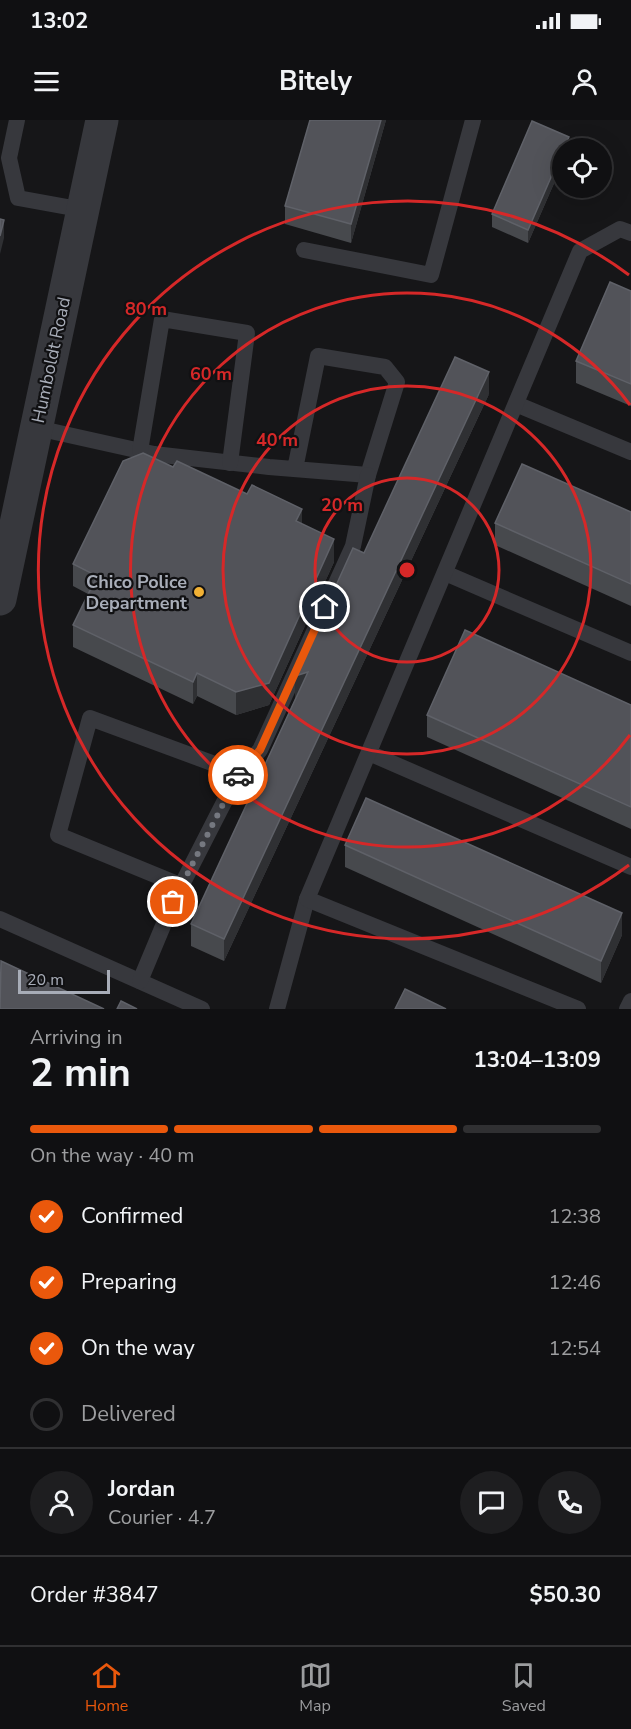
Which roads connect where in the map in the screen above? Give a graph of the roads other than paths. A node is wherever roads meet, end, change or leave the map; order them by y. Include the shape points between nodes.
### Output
1 (17, 120) edge
2 (102, 120) edge
3 (473, 120) edge
4 (4, 157) edge
5 (84, 210) junction
6 (631, 233) edge
7 (304, 250) dead end
8 (516, 404) junction
9 (37, 428) junction
10 (140, 451) junction
11 (631, 452) edge
12 (230, 463) junction
13 (294, 469) junction
14 (368, 475) junction
15 (445, 573) junction
16 (0, 599) edge
17 (631, 653) edge
18 (369, 753) junction
19 (239, 773) junction
20 (631, 867) edge
21 (182, 886) junction
22 (307, 898) junction
23 (0, 919) edge
24 (140, 981) junction
25 (631, 1001) edge
26 (202, 1009) edge
27 (276, 1009) edge
28 (578, 1009) edge
29 (627, 1009) edge

1 - 4 lane
2 - 5 street, Humboldt Road
3 - 7 lane via 431,275
4 - 5 lane via 18,198
5 - 9 street, Humboldt Road
6 - 8 lane via 620,229 580,251
8 - 11 lane
8 - 15 lane
9 - 10 lane
9 - 16 street, Humboldt Road
10 - 12 lane
10 - 12 lane via 162,319 247,333
12 - 13 lane
13 - 14 lane
13 - 14 lane via 318,356 385,367 397,382
14 - 19 lane via 353,546 260,750
15 - 17 lane
15 - 18 lane
18 - 20 lane
18 - 22 lane
19 - 21 lane
19 - 21 lane via 90,718 58,836
21 - 24 lane
22 - 27 lane
22 - 28 lane
23 - 24 lane
24 - 26 lane
25 - 29 lane

